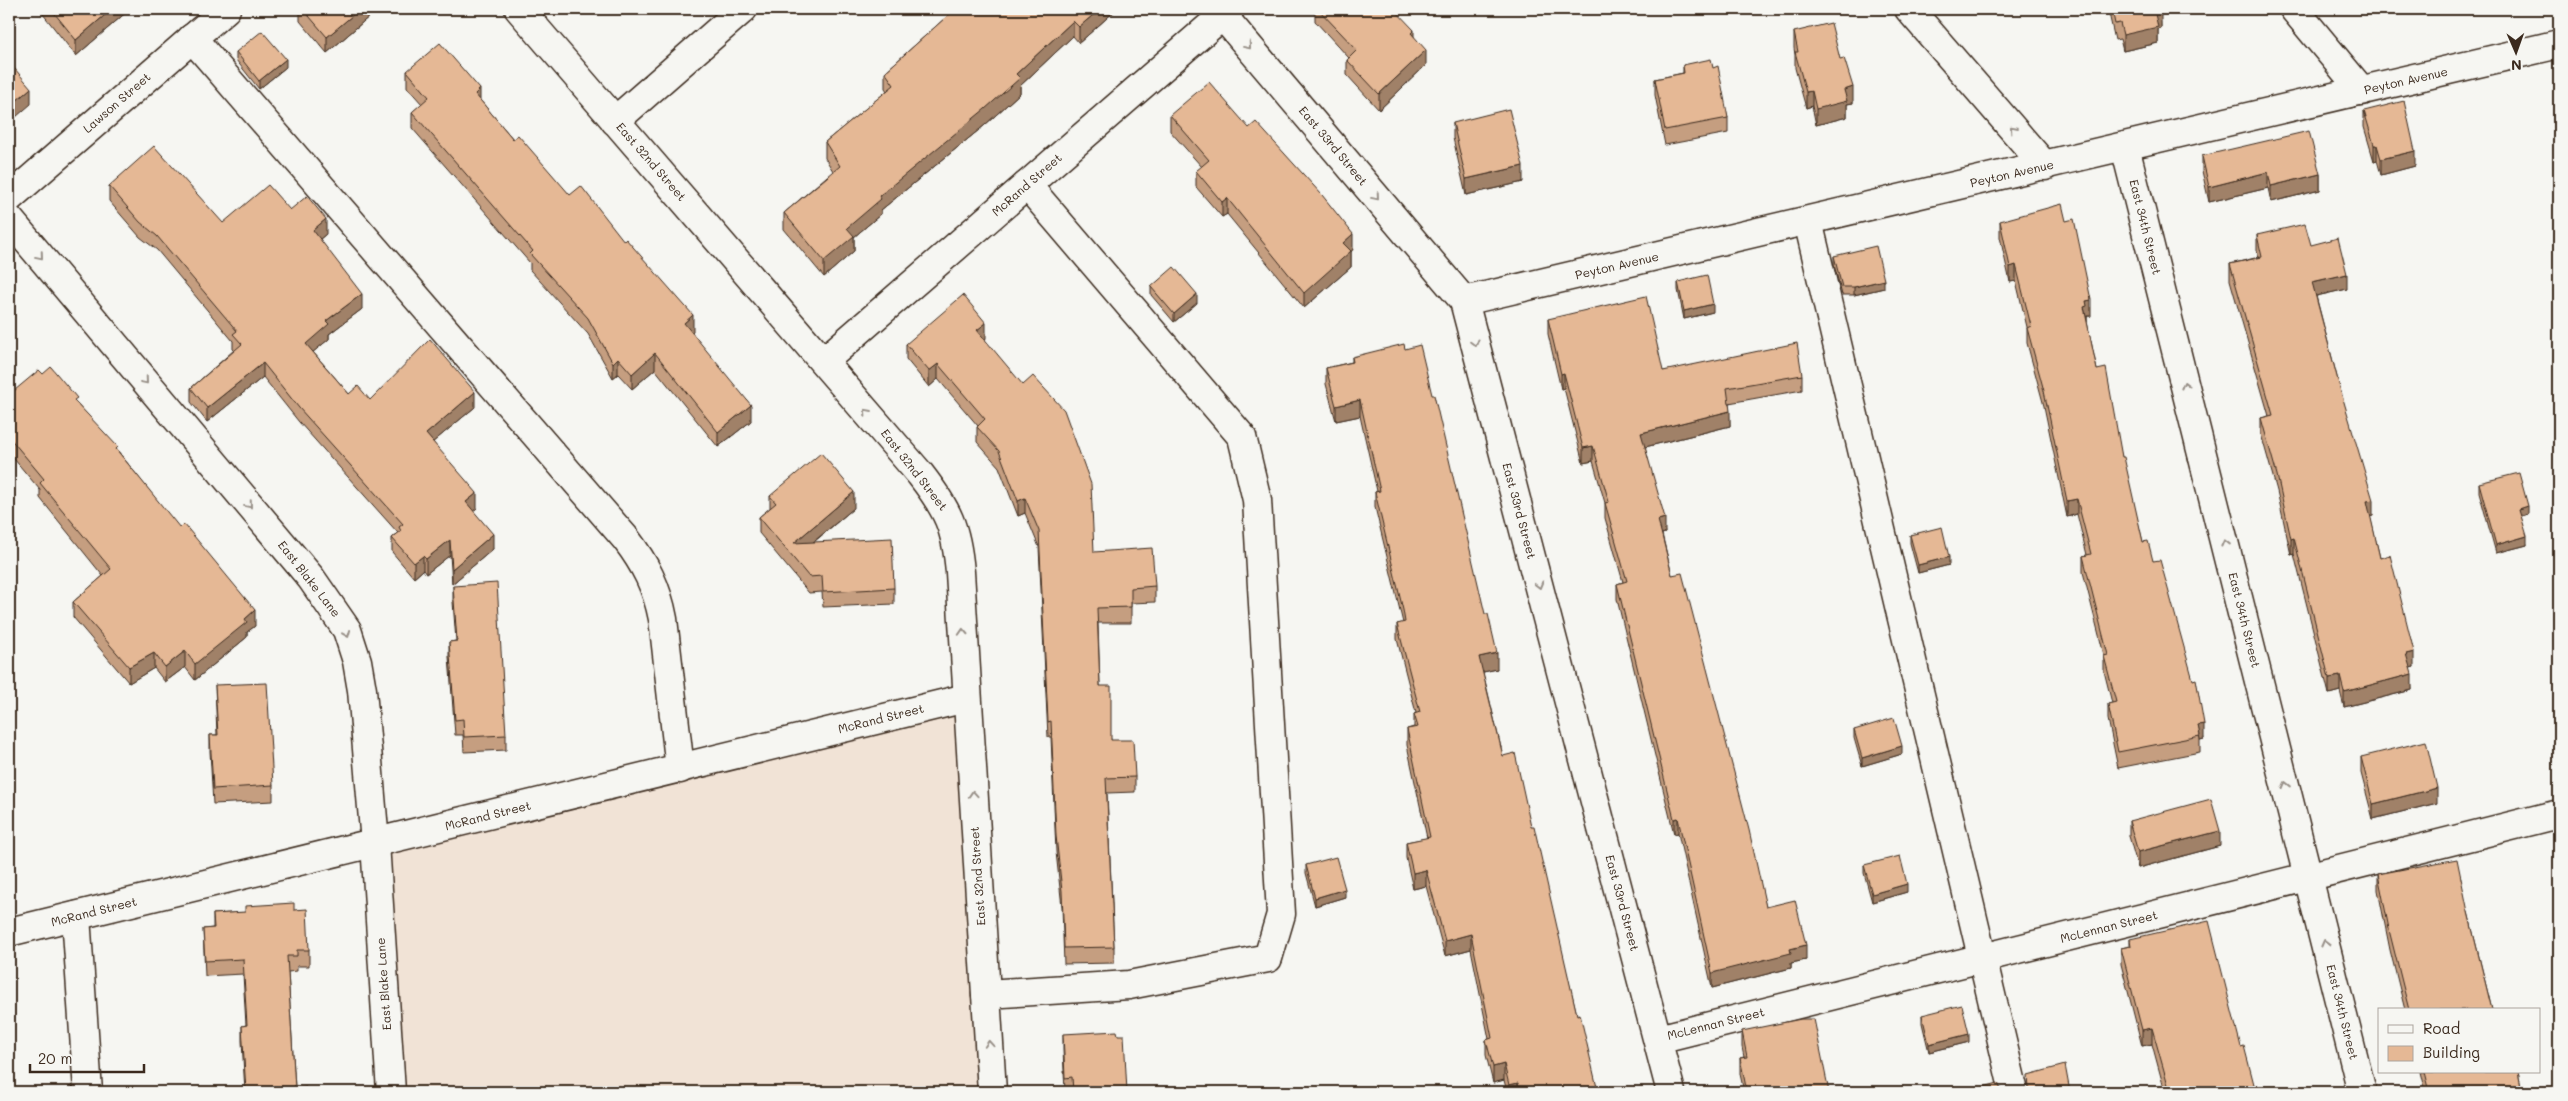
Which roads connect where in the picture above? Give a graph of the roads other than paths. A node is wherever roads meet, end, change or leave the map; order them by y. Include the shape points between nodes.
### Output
1 (226, 9) edge
2 (519, 9) edge
3 (743, 9) edge
4 (1909, 9) edge
5 (2294, 9) edge
6 (1223, 11) edge
7 (192, 38) junction
8 (2559, 44) edge
9 (2362, 91) junction
10 (615, 120) junction
11 (2125, 147) junction
12 (2045, 166) junction
13 (1027, 185) junction
14 (9, 198) edge
15 (9, 219) edge
16 (1808, 222) junction
17 (1464, 301) junction
18 (824, 361) junction
19 (966, 698) junction
20 (680, 769) junction
21 (2559, 814) edge
22 (375, 843) junction
23 (2309, 877) junction
24 (76, 916) junction
25 (9, 932) edge
26 (1982, 959) junction
27 (986, 994) junction
28 (1658, 1039) junction
29 (88, 1092) edge
30 (391, 1092) edge
31 (992, 1092) edge
32 (1671, 1092) edge
33 (2014, 1092) edge
34 (2362, 1092) edge

1 - 7 street, Lawson Street
2 - 10 street, East 32nd Street
3 - 10 street
12 -> 4 street
5 - 9 street
6 - 13 street, McRand Street
6 -> 17 street, East 33rd Street
7 - 14 street, Lawson Street
7 - 20 street via 642,560 658,597 663,619
8 - 9 street, Peyton Avenue
9 - 11 street, Peyton Avenue
10 - 18 street, East 32nd Street
11 - 12 street, Peyton Avenue
23 -> 11 street, East 34th Street
12 - 16 street, Peyton Avenue
13 - 18 street, McRand Street
13 - 27 street via 1242,437 1257,500 1281,914 1268,958 1130,985
15 -> 22 street, East Blake Lane via 311,578 347,630 362,690
16 - 17 street, Peyton Avenue
16 - 26 street
17 -> 28 street, East 33rd Street
19 -> 18 street, East 32nd Street via 960,572 949,515 920,474
19 - 20 street, McRand Street
27 -> 19 street, East 32nd Street
20 - 22 street, McRand Street
21 - 23 street, McLennan Street
22 - 24 street, McRand Street
22 - 30 street, East Blake Lane
23 - 26 street, McLennan Street
34 -> 23 street, East 34th Street
24 - 25 street, McRand Street
24 - 29 street
26 - 28 street, McLennan Street
26 - 33 street
31 -> 27 street, East 32nd Street
28 - 32 street, East 33rd Street

